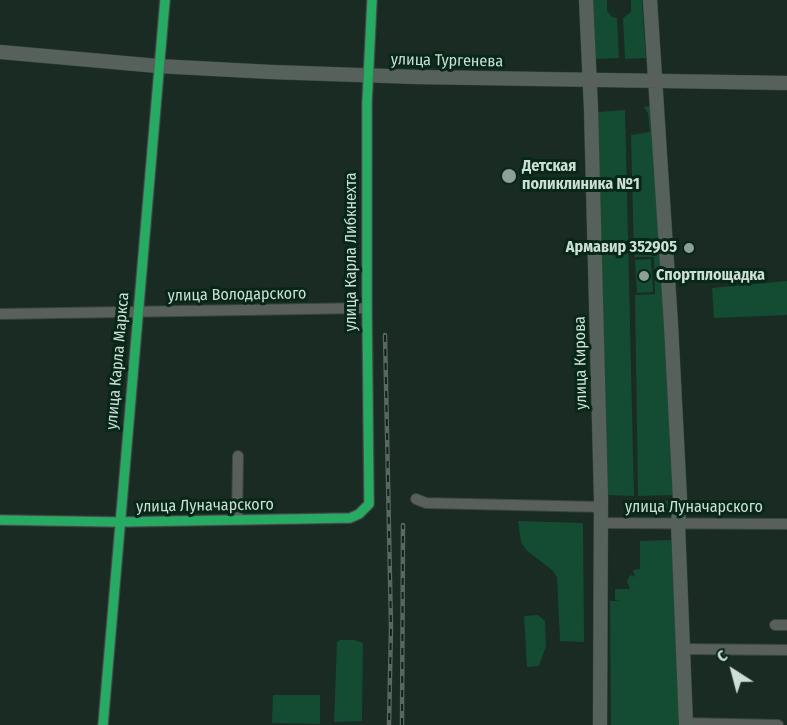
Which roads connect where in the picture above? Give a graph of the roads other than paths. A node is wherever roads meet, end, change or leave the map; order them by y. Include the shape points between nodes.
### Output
1 (165, 0) edge
2 (372, 0) edge
3 (586, 0) edge
4 (650, 0) edge
5 (0, 52) edge
6 (158, 66) junction
7 (369, 76) junction
8 (590, 80) junction
9 (656, 82) junction
10 (787, 83) edge
11 (366, 308) junction
12 (138, 312) junction
13 (0, 314) edge
14 (238, 456) dead end
15 (416, 499) dead end
16 (369, 504) joint
17 (601, 507) junction
18 (0, 520) edge
19 (237, 520) junction
20 (119, 522) junction
21 (601, 523) junction
22 (678, 524) junction
23 (787, 524) edge
24 (775, 625) dead end
25 (787, 625) edge
26 (683, 649) junction
27 (787, 650) edge
28 (686, 724) edge
29 (103, 725) edge
30 (600, 725) edge
31 (778, 725) edge

1 - 6 street, улица Карла Маркса
2 - 7 street, улица Карла Либкнехта
3 - 8 main road, улица Кирова
4 - 9 main road
5 - 6 main road, улица Тургенева
6 - 7 main road, улица Тургенева
6 - 12 street, улица Карла Маркса
7 - 8 main road, улица Тургенева
7 - 11 street, улица Карла Либкнехта
8 - 9 main road, улица Тургенева
8 - 17 main road, улица Кирова
9 - 10 main road, улица Тургенева
9 - 22 main road via 672,336
11 - 12 street, улица Володарского
11 - 16 street, улица Карла Либкнехта
12 - 13 street, улица Володарского
12 - 20 street, улица Карла Маркса
14 - 19 street, улица Луначарского
15 - 17 street, улица Луначарского
16 - 19 street, улица Луначарского via 350,518
17 - 21 main road, улица Кирова
18 - 20 street, улица Луначарского
19 - 20 street, улица Луначарского
20 - 29 street, улица Карла Маркса
21 - 22 street, улица Луначарского
21 - 30 main road, улица Кирова
22 - 23 street, улица Луначарского
22 - 26 main road
24 - 25 street
26 - 27 street
26 - 28 main road
28 - 31 street

